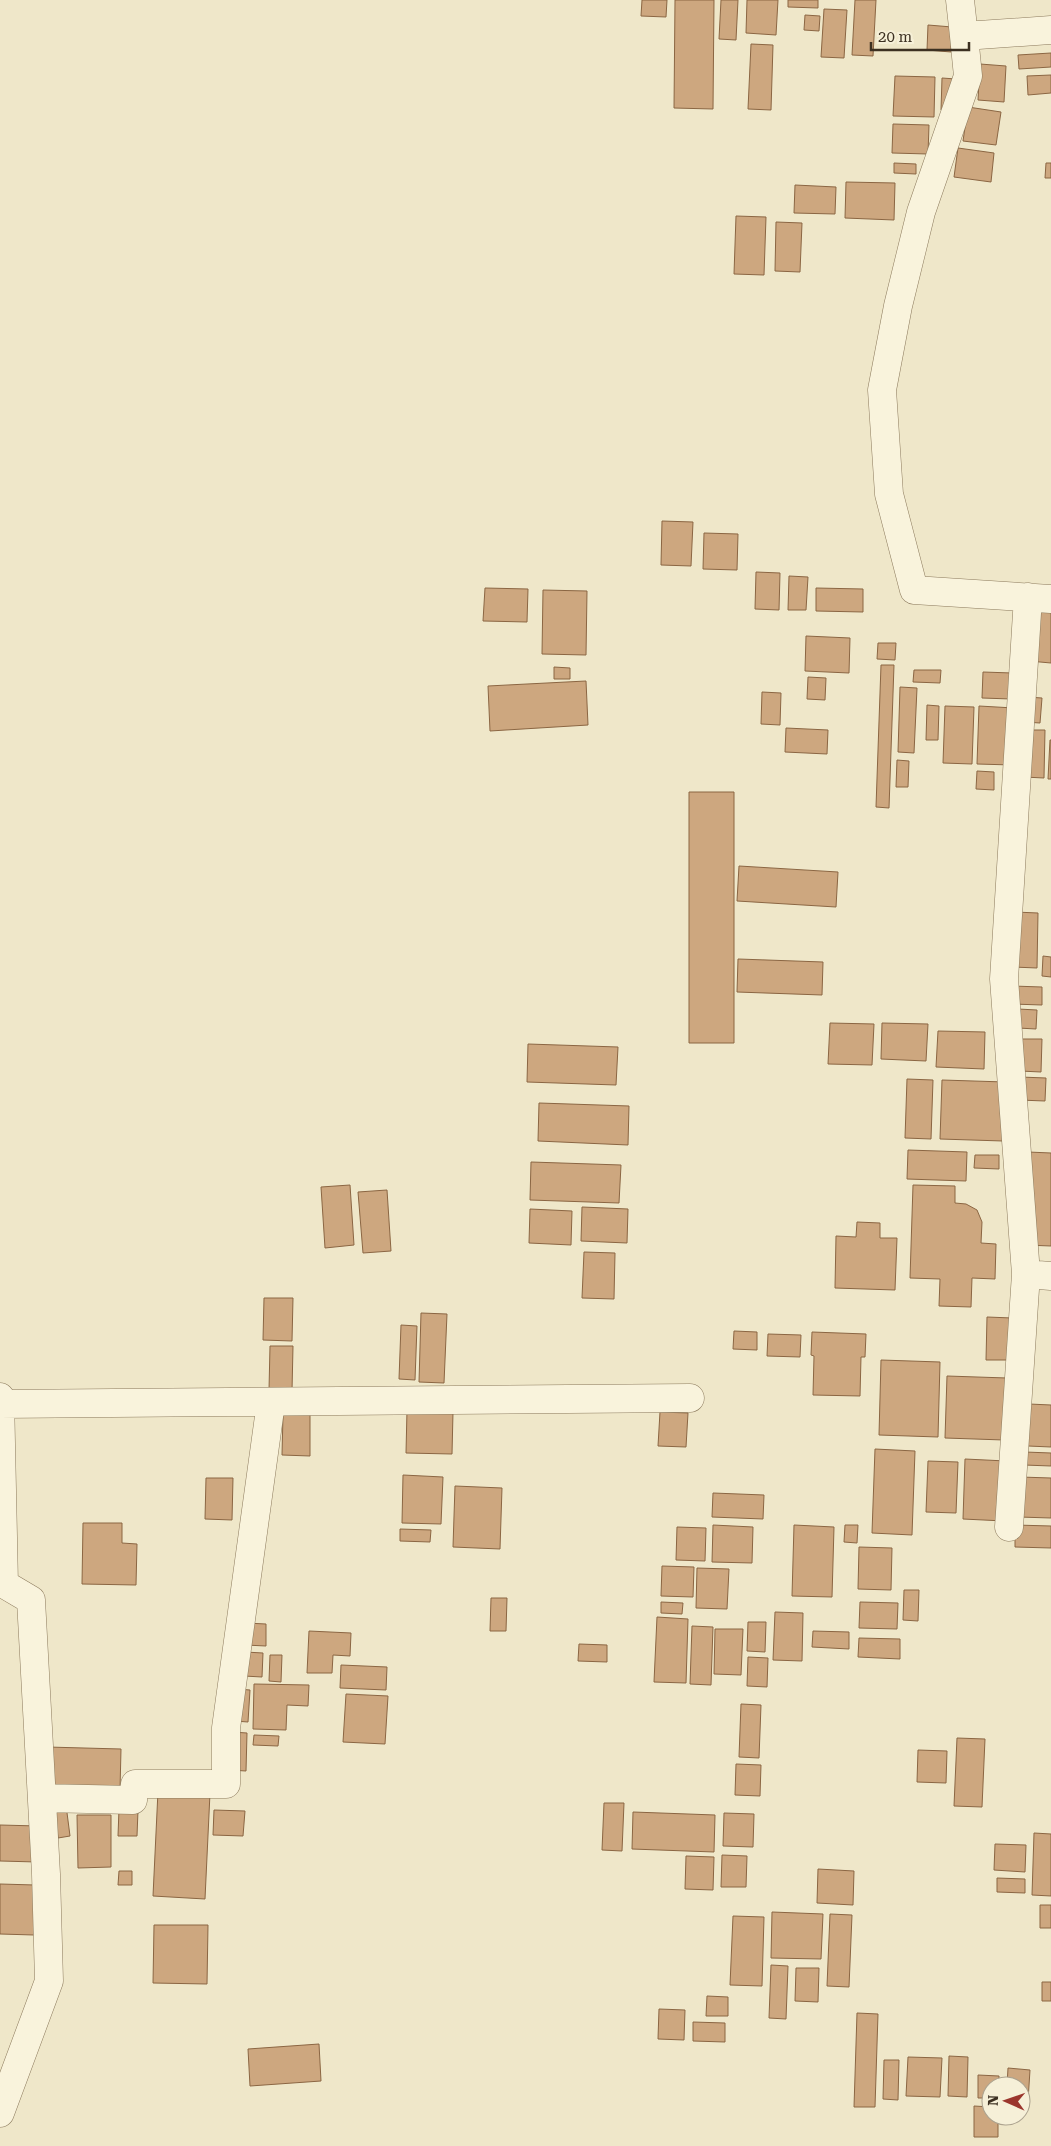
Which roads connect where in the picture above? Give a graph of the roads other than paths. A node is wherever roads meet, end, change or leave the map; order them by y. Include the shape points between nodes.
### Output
1 (960, 0) edge
2 (1051, 30) edge
3 (964, 36) junction
4 (1039, 598) edge
5 (1038, 1275) edge
6 (0, 1397) edge
7 (690, 1398) dead end
8 (271, 1402) junction
9 (0, 1404) edge
10 (1009, 1527) dead end
11 (1, 1559) edge
12 (42, 1798) junction
13 (0, 2113) edge

1 - 3 street
2 - 3 street
3 - 4 street via 968,76 921,212 882,390 889,494 914,590
4 - 5 street via 1004,979
5 - 10 street
6 - 9 street
7 - 8 street
8 - 9 street
8 - 12 street via 226,1728 226,1784 135,1784 133,1800
9 - 11 street
11 - 12 street via 4,1584 31,1600
12 - 13 street via 49,1981

